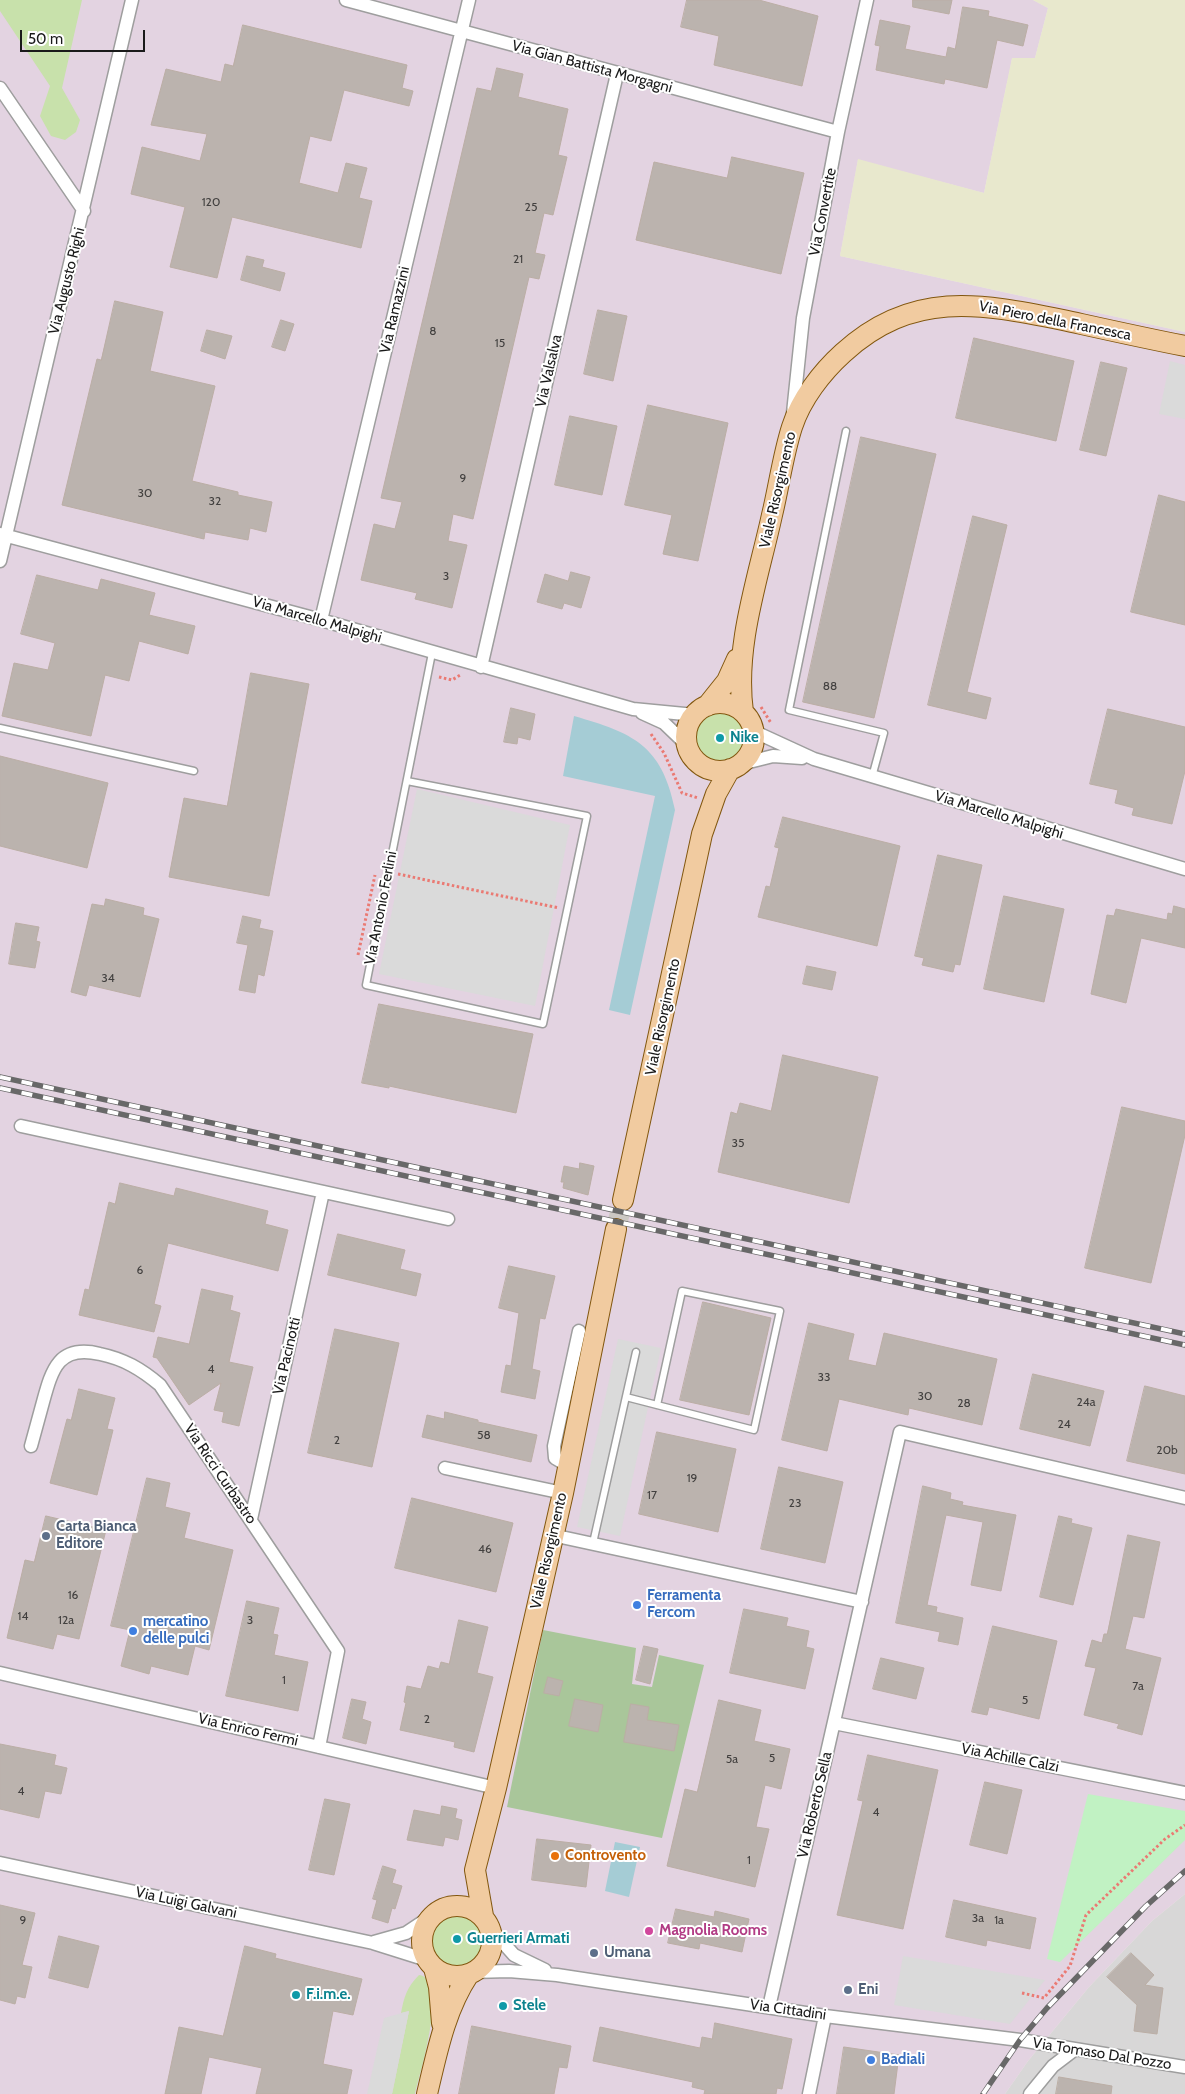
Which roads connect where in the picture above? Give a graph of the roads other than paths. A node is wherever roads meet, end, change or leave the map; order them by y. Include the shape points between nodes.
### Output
1 (132, 0) edge
2 (346, 0) edge
3 (469, 0) edge
4 (867, 0) edge
5 (461, 30) junction
6 (617, 74) junction
7 (0, 88) edge
8 (838, 132) junction
9 (84, 211) junction
10 (870, 332) joint
11 (1185, 346) edge
12 (792, 426) junction
13 (846, 431) dead end
14 (3, 534) edge
15 (0, 561) edge
16 (321, 620) junction
17 (743, 646) junction
18 (432, 653) junction
19 (481, 667) junction
20 (633, 709) junction
21 (752, 709) junction
22 (701, 710) junction
23 (0, 728) edge
24 (753, 731) junction
25 (688, 746) junction
26 (814, 759) junction
27 (700, 764) junction
28 (735, 766) junction
29 (194, 771) dead end
30 (872, 777) junction
31 (407, 781) junction
32 (702, 834) junction
33 (1185, 869) edge
34 (21, 1126) dead end
35 (323, 1192) junction
36 (623, 1200) tunnel mouth
37 (448, 1219) dead end
38 (616, 1229) tunnel mouth
39 (579, 1331) dead end
40 (636, 1352) dead end
41 (626, 1397) junction
42 (657, 1405) junction
43 (31, 1446) dead end
44 (567, 1465) junction
45 (445, 1468) dead end
46 (562, 1494) junction
47 (1185, 1498) edge
48 (250, 1519) junction
49 (552, 1535) junction
50 (593, 1544) junction
51 (862, 1602) junction
52 (0, 1673) edge
53 (834, 1723) junction
54 (319, 1747) junction
55 (496, 1788) junction
56 (1185, 1793) edge
57 (0, 1863) edge
58 (475, 1870) junction
59 (438, 1912) junction
60 (486, 1922) junction
61 (373, 1943) junction
62 (431, 1964) junction
63 (470, 1973) junction
64 (557, 1975) junction
65 (769, 2007) junction
66 (825, 2016) junction
67 (442, 2030) junction
68 (1020, 2040) joint
69 (1074, 2050) junction
70 (1185, 2067) edge
71 (427, 2094) edge
72 (809, 2094) edge
73 (1030, 2094) edge

1 - 9 street, Via Augusto Righi
2 - 5 street, Via Gian Battista Morgagni
3 - 5 street, Via Ramazzini
4 - 8 street, Via Convertite
5 - 6 street, Via Gian Battista Morgagni
5 - 16 street, Via Ramazzini
6 - 8 street, Via Gian Battista Morgagni
6 - 19 street, Via Valsalva
7 - 9 street
8 - 12 street, Via Convertite via 803,318
9 - 14 street, Via Augusto Righi
10 - 11 main road, Via Piero della Francesca via 895,318 928,308 979,305
10 - 12 main road, Viale Risorgimento via 828,368 805,400
12 - 17 main road, Viale Risorgimento
13 - 30 lane via 789,710 884,733
14 - 15 street, Via Augusto Righi
14 - 16 street, Via Marcello Malpighi
16 - 18 street, Via Marcello Malpighi
17 - 21 main road, Viale Risorgimento via 739,686
17 - 22 main road, Viale Risorgimento via 727,681
18 - 19 street, Via Marcello Malpighi
18 - 31 lane, Via Antonio Ferlini
19 - 20 street, Via Marcello Malpighi
20 - 22 street, Via Marcello Malpighi
20 - 25 street, Via Marcello Malpighi via 664,723
21 - 22 main road via 726,704
21 - 24 main road, Viale Risorgimento via 750,721
22 - 25 main road, Viale Risorgimento via 689,725
23 - 29 lane
24 - 26 street, Via Marcello Malpighi
24 - 28 main road, Viale Risorgimento via 752,749
25 - 27 main road, Viale Risorgimento
26 - 28 street, Via Marcello Malpighi via 773,756
26 - 30 street, Via Marcello Malpighi
27 - 28 main road via 719,771
27 - 32 main road, Viale Risorgimento via 704,799
28 - 32 main road, Viale Risorgimento via 716,794
30 - 33 street, Via Marcello Malpighi
31 - 31 lane, Via Antonio Ferlini via 366,986 543,1024 588,816
32 - 36 main road, Viale Risorgimento
34 - 35 street
35 - 37 street
35 - 48 street, Via Pacinotti
38 - 44 main road, Viale Risorgimento
39 - 44 street via 554,1446 555,1458
40 - 41 lane
41 - 42 lane
41 - 50 lane
42 - 42 lane via 754,1430 780,1311 682,1291
43 - 48 street, Via Ricci Curbastro via 51,1373 62,1358 80,1350 117,1358 134,1364 160,1385
44 - 46 main road, Viale Risorgimento
45 - 46 street
46 - 49 main road, Viale Risorgimento
47 - 51 street, Via Roberto Sella via 900,1432
48 - 54 street, Via Ricci Curbastro via 338,1651
49 - 50 street
49 - 55 main road, Viale Risorgimento
50 - 51 street
51 - 53 street, Via Roberto Sella
52 - 54 street, Via Enrico Fermi
53 - 56 street, Via Achille Calzi
53 - 65 street, Via Roberto Sella
54 - 55 street, Via Enrico Fermi
55 - 58 main road, Viale Risorgimento
57 - 61 street, Via Luigi Galvani
58 - 59 main road, Viale Risorgimento
58 - 60 main road, Viale Risorgimento
59 - 60 main road via 465,1906
59 - 61 street, Via Luigi Galvani via 406,1933
59 - 62 main road via 422,1935 421,1944
60 - 63 main road via 492,1945 485,1962
60 - 64 street, Via Cittadini via 514,1954
61 - 62 street, Via Luigi Galvani
62 - 63 main road via 448,1975
62 - 67 main road via 439,1987
63 - 64 street, Via Cittadini
63 - 67 main road via 458,1989
64 - 65 street, Via Cittadini
65 - 66 street, Via Cittadini
66 - 68 street, Via Cittadini
66 - 72 street
67 - 71 main road
68 - 69 street, Via Tomaso Dal Pozzo
69 - 70 street, Via Tomaso Dal Pozzo
69 - 73 street via 1053,2066

